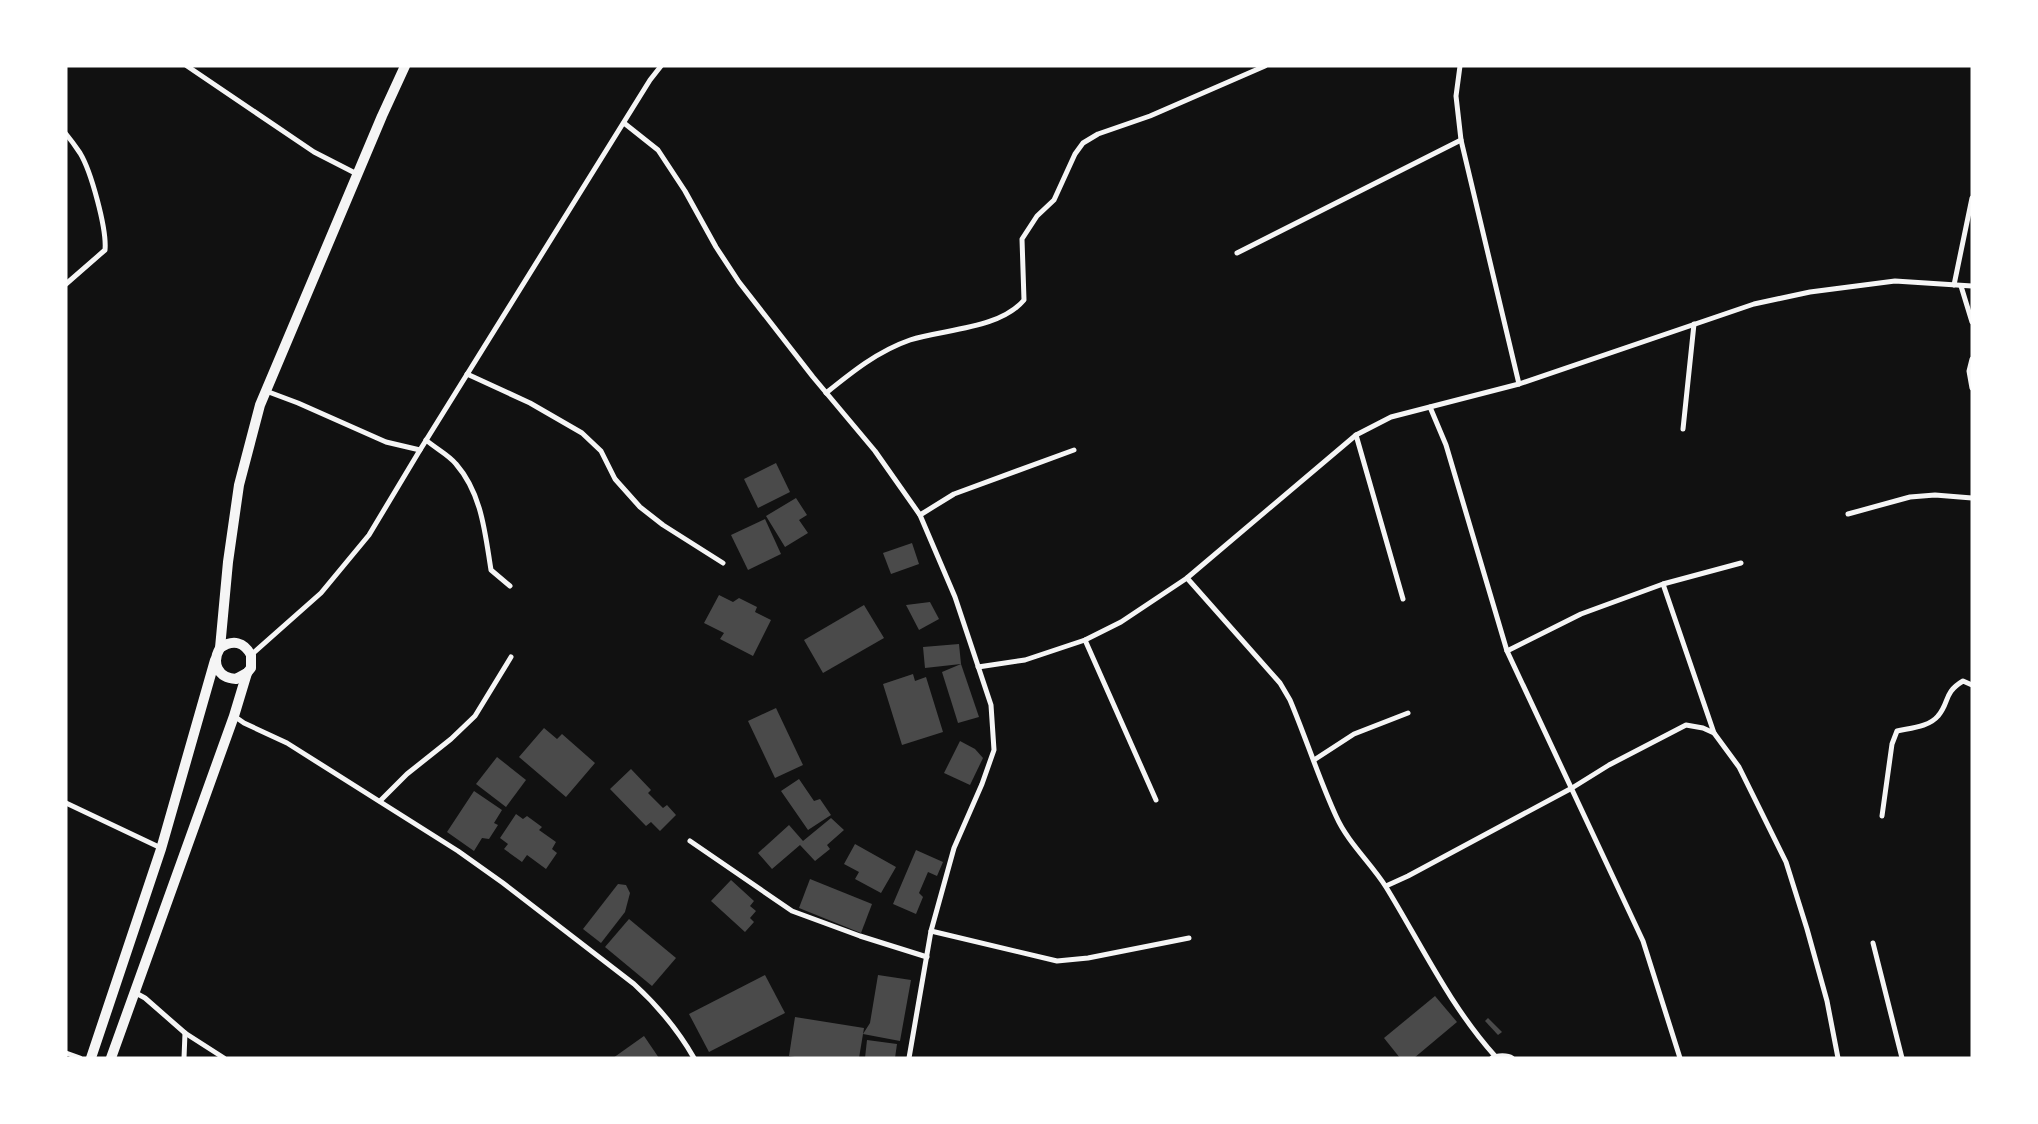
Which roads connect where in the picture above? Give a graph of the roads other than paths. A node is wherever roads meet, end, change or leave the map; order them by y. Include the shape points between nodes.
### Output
1 (186, 66) edge
2 (405, 66) edge
3 (661, 66) edge
4 (1265, 66) edge
5 (1460, 66) edge
6 (624, 122) junction
7 (66, 134) edge
8 (1461, 140) junction
9 (358, 174) junction
10 (1972, 198) edge
11 (1237, 253) dead end
12 (66, 284) edge
13 (1954, 285) junction
14 (1961, 286) junction
15 (1972, 286) edge
16 (1972, 322) edge
17 (1694, 324) junction
18 (1972, 359) edge
19 (467, 374) junction
20 (1519, 384) junction
21 (1972, 388) edge
22 (266, 391) junction
23 (826, 393) junction
24 (1430, 406) junction
25 (1683, 429) dead end
26 (1356, 435) junction
27 (426, 440) junction
28 (420, 450) junction
29 (1074, 450) dead end
30 (1972, 498) edge
31 (1848, 514) dead end
32 (920, 515) junction
33 (723, 563) dead end
34 (1741, 563) dead end
35 (1187, 578) junction
36 (1663, 584) junction
37 (510, 586) dead end
38 (1403, 598) dead end
39 (1085, 640) junction
40 (220, 648) junction
41 (1508, 651) junction
42 (252, 655) junction
43 (511, 657) dead end
44 (216, 659) junction
45 (978, 667) junction
46 (247, 673) junction
47 (1972, 686) edge
48 (1408, 713) dead end
49 (234, 716) junction
50 (1714, 734) junction
51 (1314, 760) junction
52 (1572, 788) junction
53 (1156, 800) dead end
54 (380, 801) junction
55 (66, 802) edge
56 (1882, 816) dead end
57 (690, 841) dead end
58 (161, 848) junction
59 (1386, 886) junction
60 (931, 931) junction
61 (1189, 938) dead end
62 (1873, 943) dead end
63 (927, 957) junction
64 (133, 992) junction
65 (185, 1033) junction
66 (66, 1053) edge
67 (1493, 1057) edge
68 (80, 1058) edge
69 (91, 1058) edge
70 (111, 1058) edge
71 (184, 1058) edge
72 (224, 1058) edge
73 (694, 1058) edge
74 (909, 1058) edge
75 (1512, 1058) edge
76 (1680, 1058) edge
77 (1838, 1058) edge
78 (1902, 1058) edge

1 - 9 street via 314,152
2 - 9 main road
3 - 6 street
4 - 23 street via 1083,143 1054,200 1037,216 1022,239 1024,300 1018,308 995,320 909,341 865,363
5 - 8 street via 1456,96
6 - 19 street
6 - 23 street via 658,150 739,282
7 - 12 street via 81,154 106,239 104,250
8 - 11 street
8 - 20 street
9 - 22 main road
10 - 13 street
13 - 14 street
13 - 17 street via 1895,281 1810,292 1754,304
14 - 15 street
14 - 16 street
17 - 20 street
17 - 25 street
18 - 21 street via 1969,371
19 - 27 street
19 - 33 street via 537,407 582,433 601,451 615,479 640,507
20 - 24 street
22 - 28 street via 386,442
22 - 40 main road via 239,485
23 - 32 street via 876,451
24 - 26 street via 1391,417
24 - 41 street via 1446,445
26 - 35 street
26 - 38 street
27 - 28 street
27 - 37 street via 456,463 474,489 491,570
28 - 42 street via 369,535 321,594
29 - 32 street via 954,494
30 - 31 street via 1910,497
32 - 45 street via 955,596
34 - 36 street
35 - 39 street via 1121,622
35 - 51 street via 1280,683
36 - 41 street via 1581,614
36 - 50 street
39 - 45 street via 1025,660
39 - 53 street
40 - 42 main road via 232,642 238,643
40 - 44 main road
41 - 52 street
42 - 46 main road via 251,668
43 - 54 street via 475,716
44 - 46 main road via 219,672 224,676 236,679
44 - 58 main road
45 - 60 street via 990,704 994,750 954,848
46 - 49 main road
47 - 56 street via 1963,682 1952,687 1938,717 1925,725 1897,731 1892,744
48 - 51 street via 1354,734
49 - 54 street via 287,743
49 - 64 main road
50 - 52 street via 1686,725
50 - 77 street via 1739,768 1786,862 1827,1001
51 - 59 street via 1336,818
52 - 59 street
52 - 76 street via 1643,941
54 - 73 street via 503,883 634,984 653,1001
55 - 58 street
57 - 63 street via 792,911
58 - 69 main road
59 - 67 street via 1416,940
60 - 61 street via 1057,961
60 - 63 street
62 - 78 street
63 - 74 street
64 - 65 street via 146,998
64 - 70 main road
65 - 71 street
65 - 72 street
66 - 68 street
67 - 75 street

